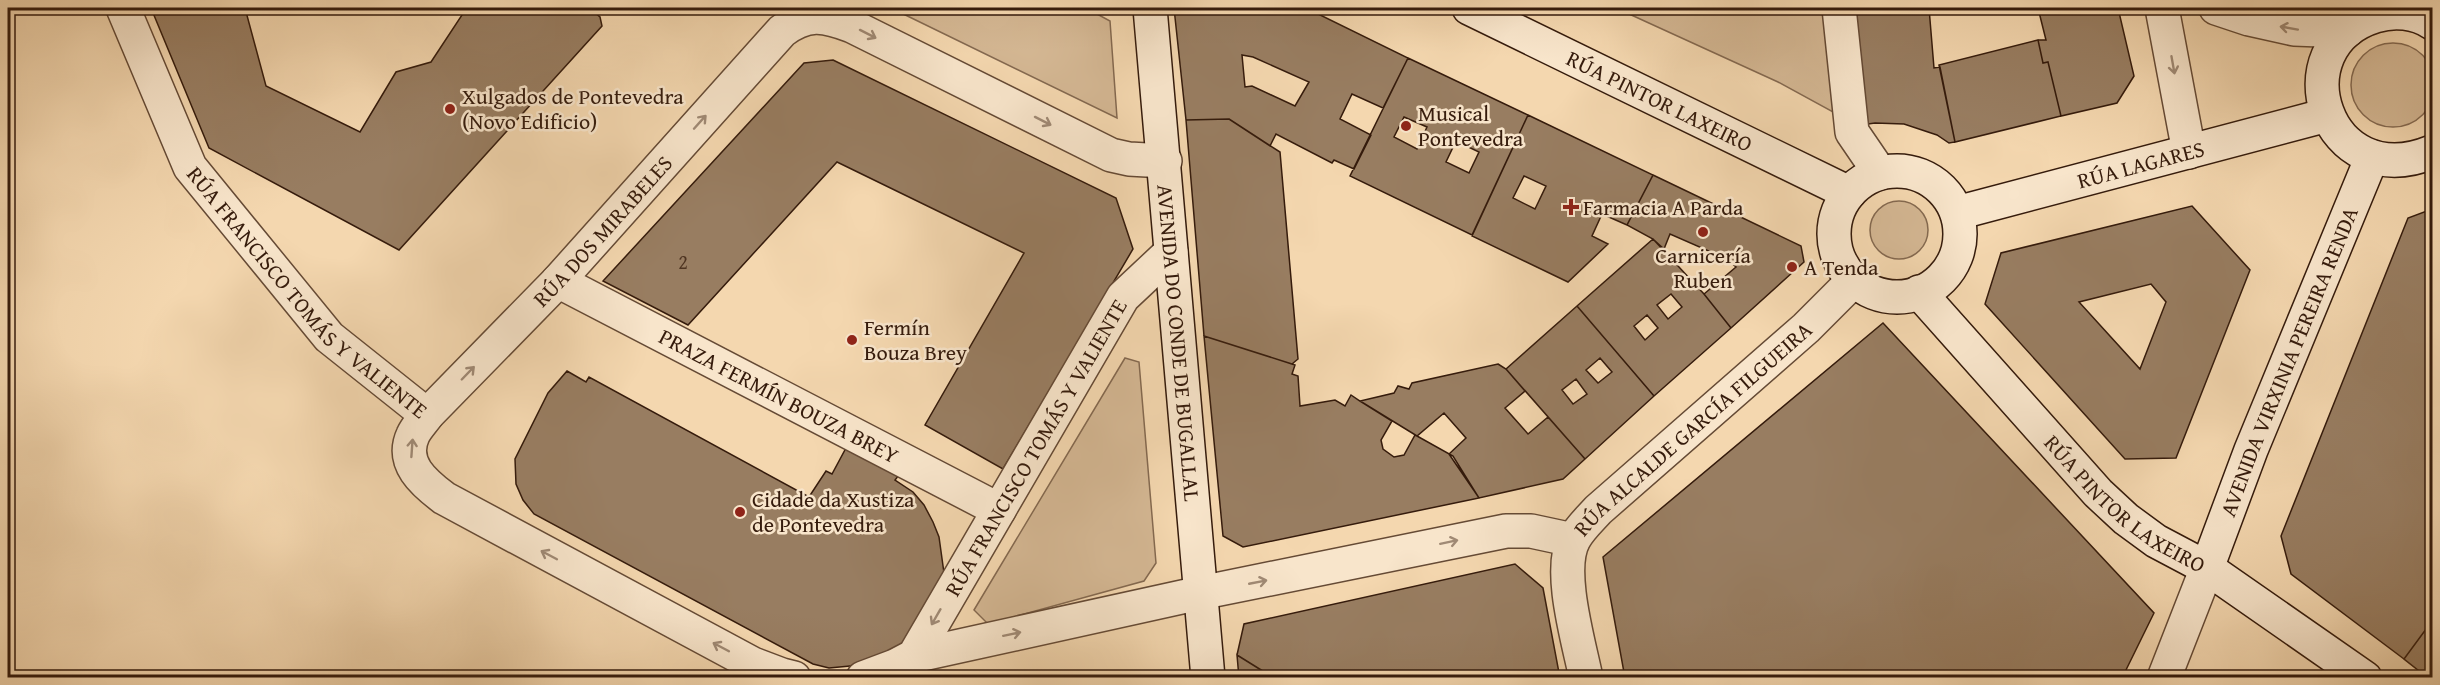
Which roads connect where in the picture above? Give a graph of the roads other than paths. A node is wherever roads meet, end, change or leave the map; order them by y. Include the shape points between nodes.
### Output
1 (123, 8) edge
2 (1150, 8) edge
3 (1469, 8) edge
4 (1839, 8) edge
5 (2162, 8) edge
6 (2216, 8) edge
7 (2429, 16) edge
8 (2347, 32) junction
9 (2327, 115) junction
10 (2189, 152) junction
11 (2433, 152) edge
12 (2372, 157) junction
13 (1165, 161) junction
14 (1880, 173) junction
15 (1849, 193) junction
16 (1957, 213) junction
17 (1171, 252) junction
18 (1854, 280) junction
19 (558, 281) junction
20 (1919, 292) junction
21 (427, 415) junction
22 (999, 510) junction
23 (1573, 540) junction
24 (2207, 568) junction
25 (1200, 593) junction
26 (914, 656) junction
27 (794, 678) edge
28 (863, 678) edge
29 (1208, 678) edge
30 (1586, 678) edge
31 (2164, 678) edge
32 (2365, 678) edge

1 - 21 street, RÚA FRANCISCO TOMÁS Y VALIENTE via 190,167 329,337
2 - 13 street, AVENIDA DO CONDE DE BUGALLAL
3 - 15 street, RÚA PINTOR LAXEIRO
4 - 14 street via 1852,132
5 -> 10 street
8 -> 6 street via 2294,29 2248,20
7 - 8 street via 2384,13
8 - 9 street via 2333,47 2324,69 2322,92
9 - 10 street, RÚA LAGARES
9 - 12 street via 2338,134 2353,148
10 - 16 street, RÚA LAGARES
11 - 12 street via 2393,161
12 - 24 street, AVENIDA VIRXINIA PEREIRA RENDA via 2251,450
13 - 17 street, AVENIDA DO CONDE DE BUGALLAL
19 -> 13 street, RÚA DOS MIRABELES via 782,31 813,16 852,26 1112,155
14 - 15 street via 1863,180
14 - 16 street via 1918,174 1948,196
15 - 18 street via 1839,208 1835,246 1841,263
16 - 20 street via 1960,232 1949,268 1936,283
17 - 22 street, RÚA FRANCISCO TOMÁS Y VALIENTE via 1123,297
17 - 25 street, AVENIDA DO CONDE DE BUGALLAL
18 - 20 street via 1884,295
18 - 23 street, RÚA ALCALDE GARCÍA FILGUEIRA via 1806,328 1598,510
21 -> 19 street, RÚA DOS MIRABELES
19 - 22 street, PRAZA FERMÍN BOUZA BREY
20 - 24 street, RÚA PINTOR LAXEIRO via 2098,493 2156,541
27 -> 21 street, RÚA FRANCISCO TOMÁS Y VALIENTE via 753,664 444,498 422,482 412,466 413,435
22 -> 26 street, RÚA FRANCISCO TOMÁS Y VALIENTE
25 -> 23 street, RÚA ALCALDE GARCÍA FILGUEIRA via 1506,531 1531,531
23 - 30 street via 1567,575
24 - 31 street, AVENIDA VIRXINIA PEREIRA RENDA
24 - 32 street, RÚA PINTOR LAXEIRO
26 -> 25 street
25 - 29 street, AVENIDA DO CONDE DE BUGALLAL
26 - 28 street

